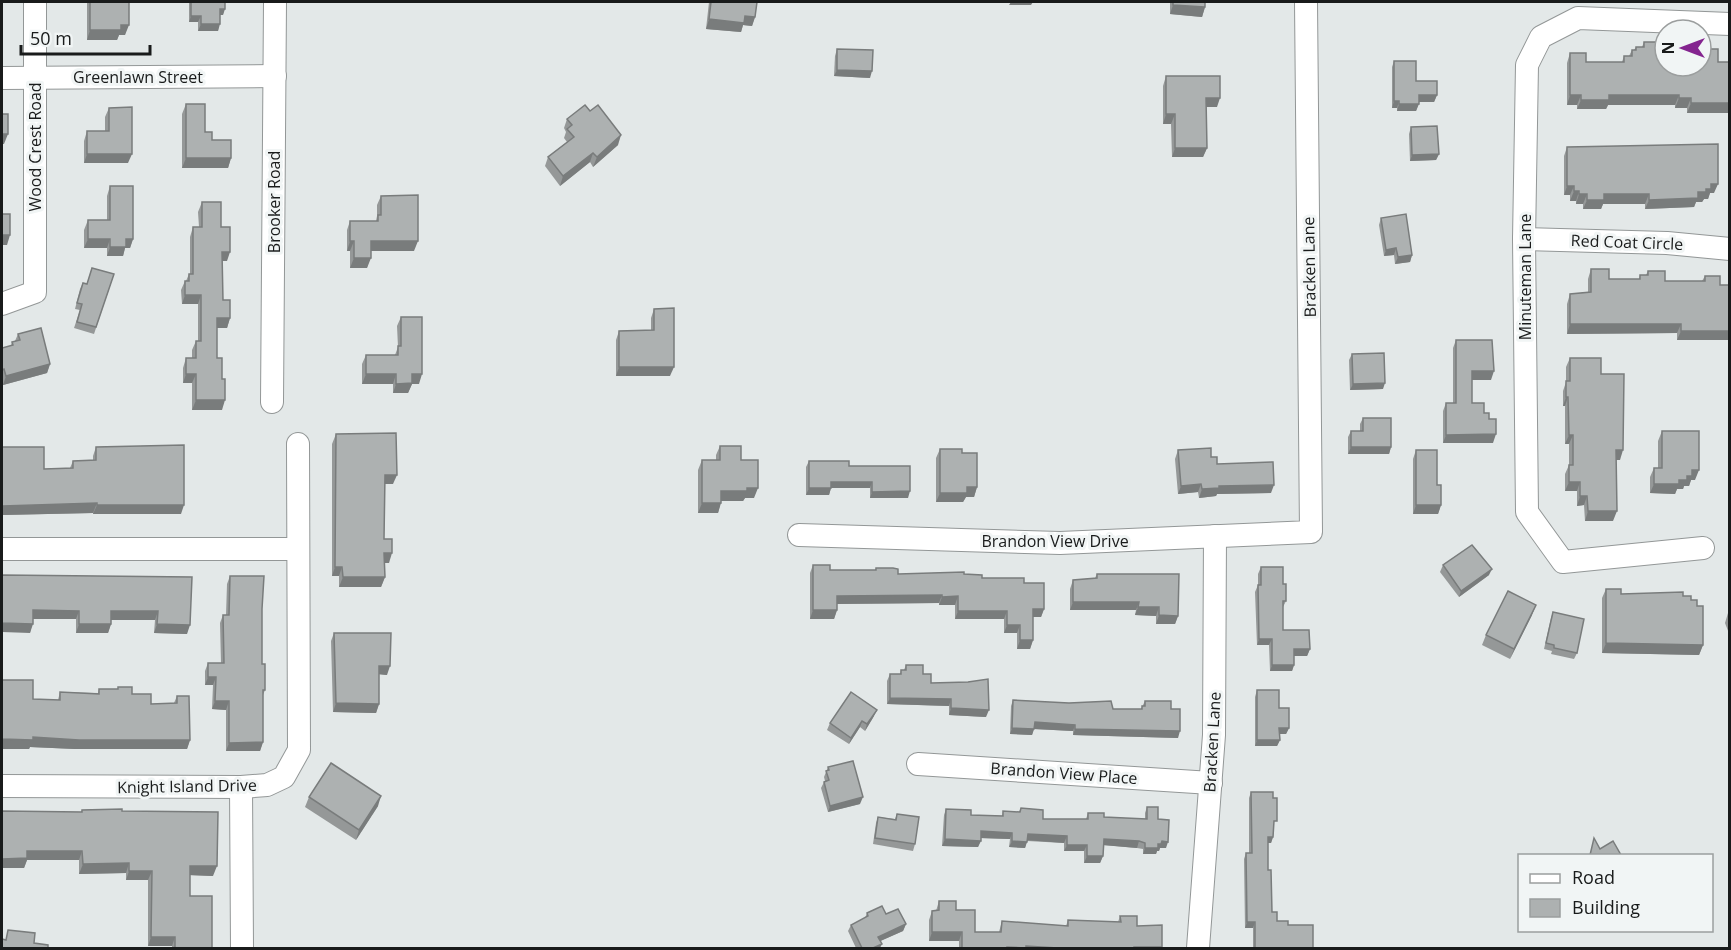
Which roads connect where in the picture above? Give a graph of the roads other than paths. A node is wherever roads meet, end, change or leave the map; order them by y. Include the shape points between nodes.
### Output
1 (35, 2) edge
2 (275, 2) edge
3 (1306, 2) edge
4 (1730, 24) edge
5 (275, 76) junction
6 (2, 78) edge
7 (35, 78) junction
8 (1524, 239) junction
9 (1730, 249) edge
10 (2, 304) edge
11 (272, 402) dead end
12 (298, 444) dead end
13 (1311, 532) joint
14 (799, 535) dead end
15 (1215, 536) junction
16 (1703, 548) dead end
17 (2, 549) edge
18 (298, 549) junction
19 (918, 764) dead end
20 (1211, 783) junction
21 (2, 786) edge
22 (241, 787) junction
23 (242, 948) edge
24 (1198, 948) edge

1 - 7 street, Wood Crest Road
2 - 5 street, Brooker Road
3 - 13 street, Bracken Lane
4 - 8 street, Minuteman Lane via 1578,18 1541,37 1527,65
5 - 7 street, Greenlawn Street
5 - 11 street, Brooker Road
6 - 7 street, Greenlawn Street
7 - 10 street, Wood Crest Road via 35,292
8 - 9 street, Red Coat Circle
8 - 16 street, Minuteman Lane via 1527,512 1563,562
12 - 18 street, Knight Island Drive
13 - 15 street, Brandon View Drive
14 - 15 street, Brandon View Drive via 1034,543
15 - 20 street, Bracken Lane
17 - 18 street
18 - 22 street, Knight Island Drive via 299,750 284,777 267,785
19 - 20 street, Brandon View Place
20 - 24 street, Bracken Lane
21 - 22 street, Knight Island Drive
22 - 23 street

